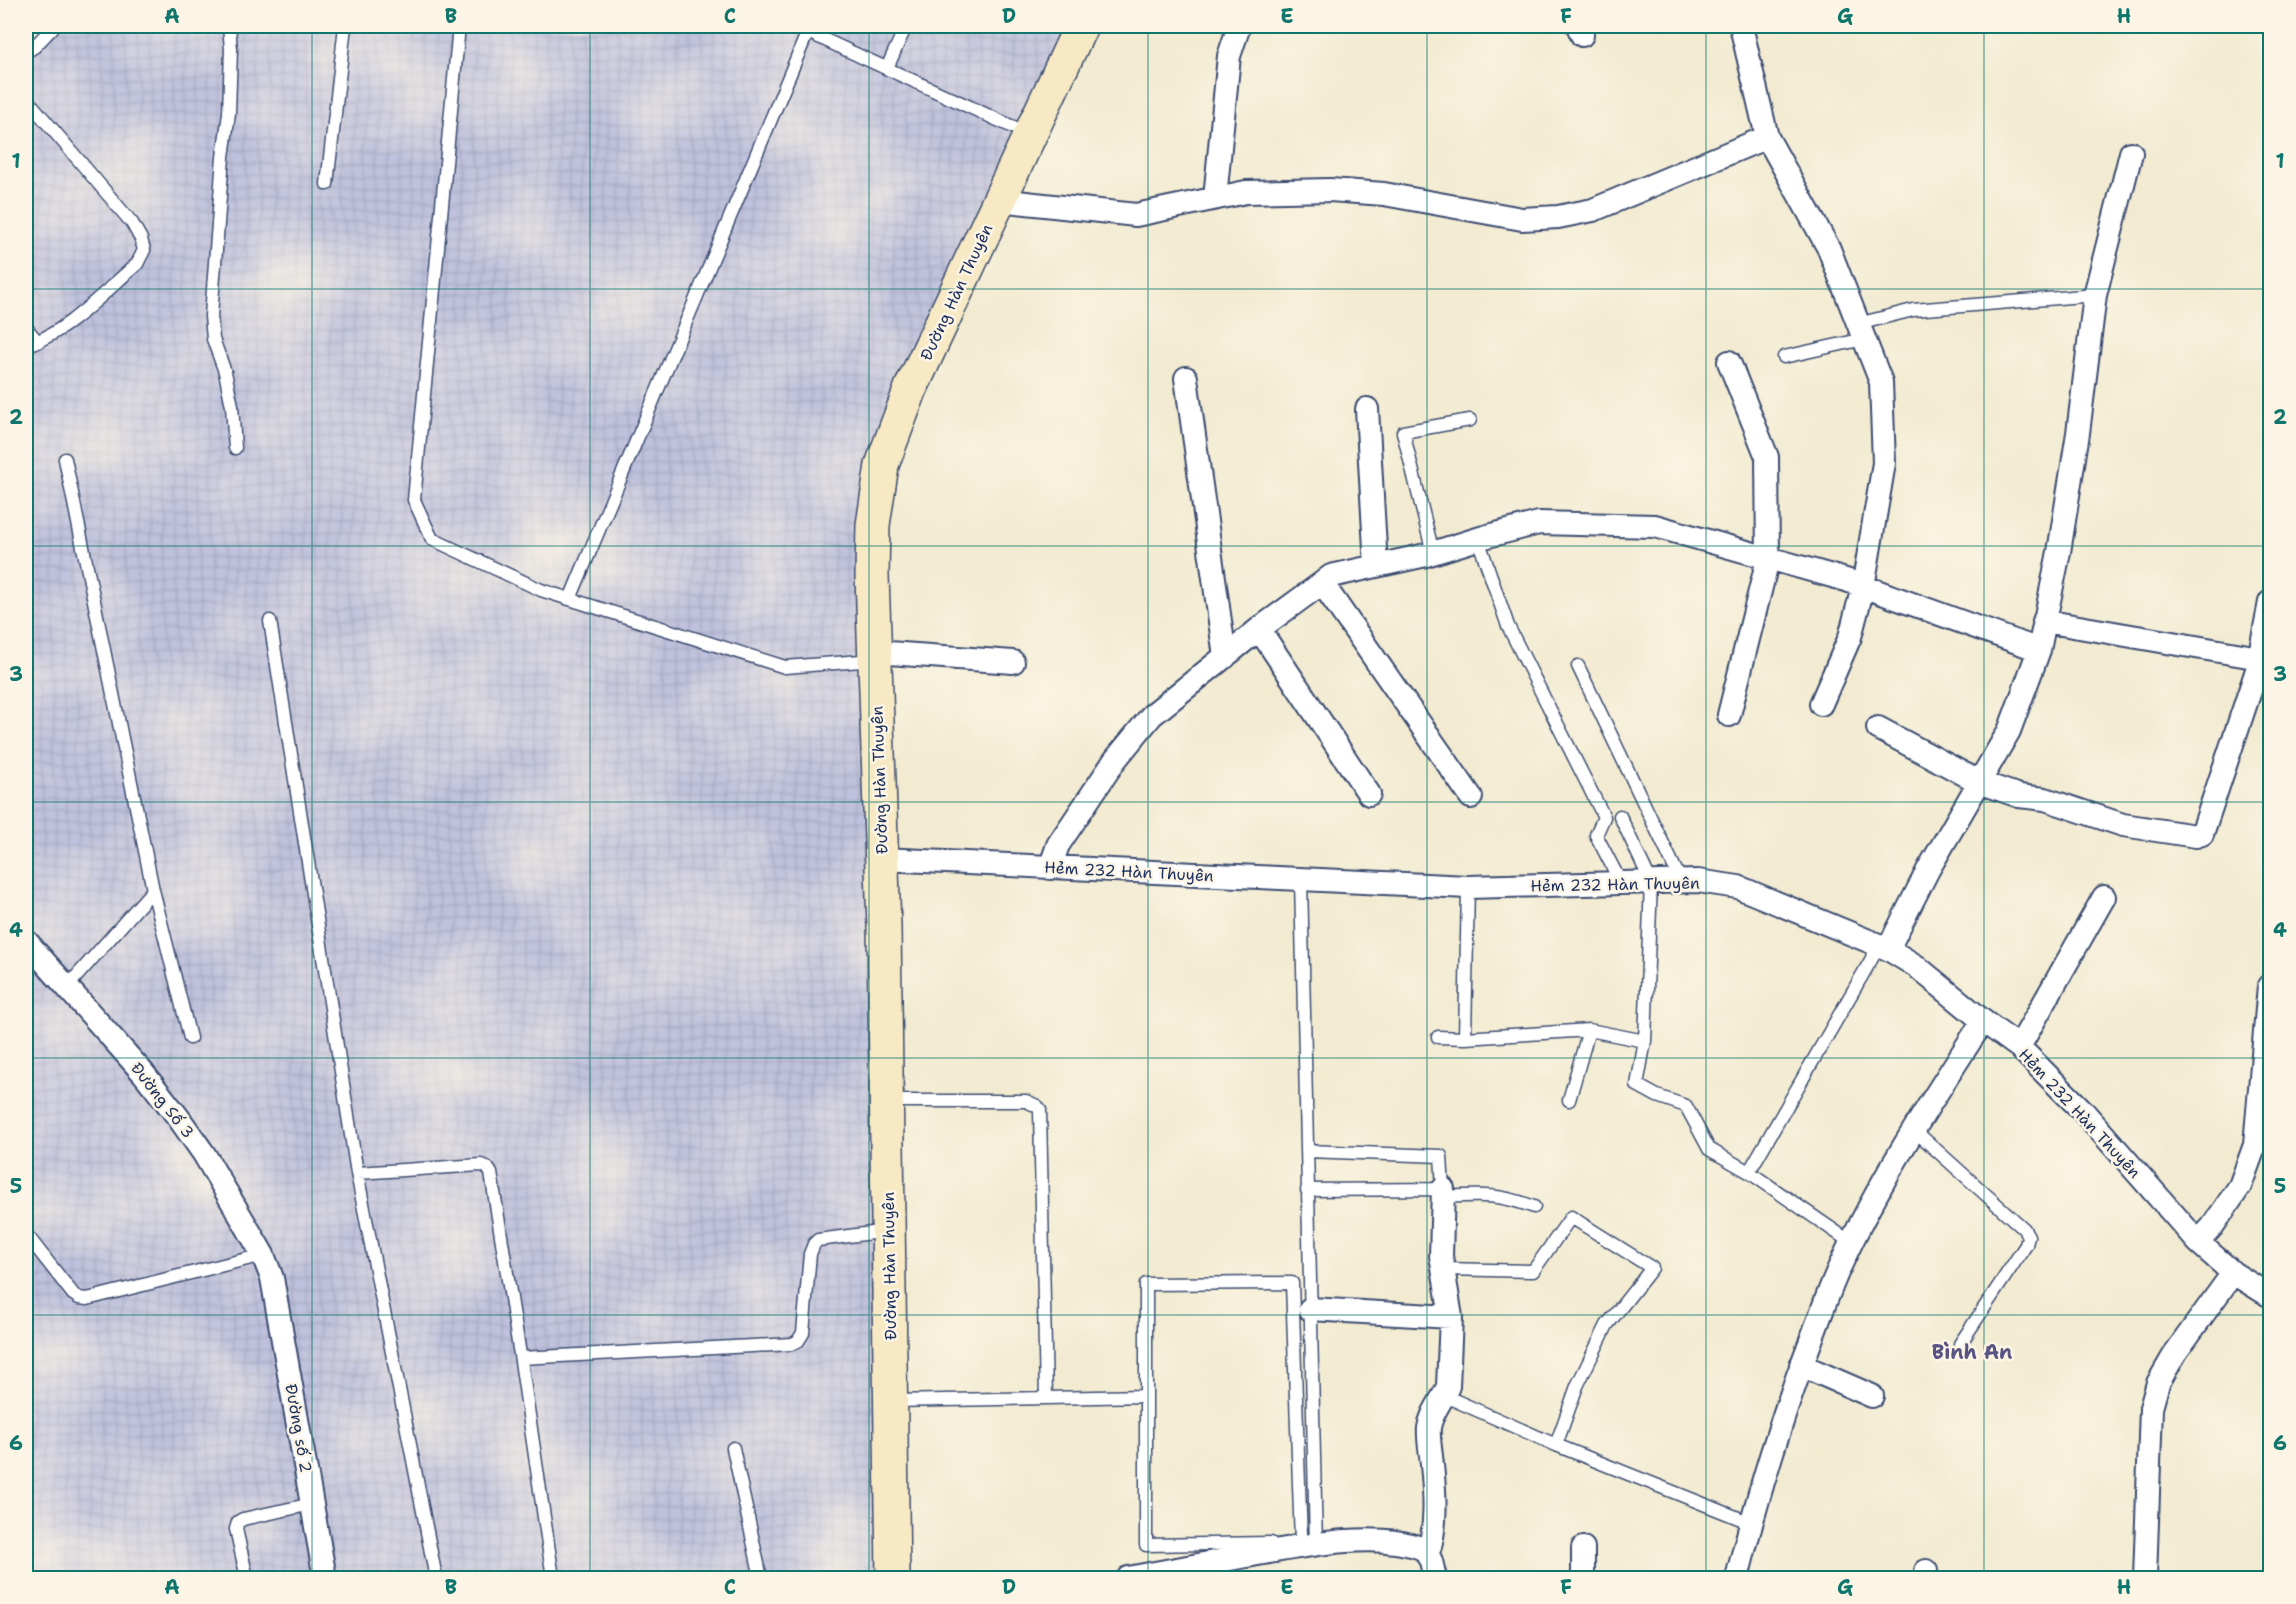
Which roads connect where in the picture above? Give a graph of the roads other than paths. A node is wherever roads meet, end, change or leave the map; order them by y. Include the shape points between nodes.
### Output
1 (54, 26) edge
2 (229, 26) edge
3 (345, 26) edge
4 (459, 26) edge
5 (795, 26) edge
6 (906, 26) edge
7 (1081, 26) edge
8 (1239, 26) edge
9 (1741, 26) edge
10 (808, 31) junction
11 (26, 52) edge
12 (887, 68) junction
13 (26, 98) edge
14 (1029, 134) junction
15 (1767, 137) junction
16 (2131, 153) dead end
17 (327, 184) dead end
18 (1215, 198) junction
19 (999, 200) junction
20 (2095, 295) junction
21 (26, 328) edge
22 (1861, 332) junction
23 (38, 342) junction
24 (26, 345) edge
25 (1784, 357) dead end
26 (1729, 362) dead end
27 (1186, 378) dead end
28 (1367, 409) dead end
29 (1470, 420) dead end
30 (235, 448) dead end
31 (65, 459) dead end
32 (1478, 539) junction
33 (1433, 553) junction
34 (1768, 559) junction
35 (1376, 566) junction
36 (1322, 583) junction
37 (1863, 586) junction
38 (570, 599) junction
39 (2271, 602) edge
40 (270, 621) dead end
41 (2044, 621) junction
42 (1259, 629) junction
43 (2038, 650) junction
44 (875, 656) junction
45 (1225, 657) junction
46 (2260, 658) junction
47 (1013, 662) dead end
48 (1578, 666) dead end
49 (1821, 704) dead end
50 (1729, 715) dead end
51 (1878, 728) dead end
52 (1979, 782) junction
53 (1369, 794) dead end
54 (1471, 797) dead end
55 (1620, 816) dead end
56 (882, 859) junction
57 (1050, 868) junction
58 (1301, 879) junction
59 (1681, 881) junction
60 (1651, 882) junction
61 (1621, 883) junction
62 (1468, 887) junction
63 (153, 890) junction
64 (2104, 897) dead end
65 (26, 941) edge
66 (1883, 948) junction
67 (2270, 986) edge
68 (67, 987) junction
69 (1983, 1022) junction
70 (1589, 1030) junction
71 (1438, 1037) dead end
72 (190, 1038) dead end
73 (1465, 1038) junction
74 (1645, 1041) junction
75 (2019, 1047) junction
76 (1569, 1100) dead end
77 (887, 1101) junction
78 (1913, 1129) junction
79 (1307, 1151) junction
80 (1749, 1172) junction
81 (357, 1173) junction
82 (1307, 1190) junction
83 (1442, 1193) junction
84 (1534, 1207) dead end
85 (888, 1231) junction
86 (26, 1234) edge
87 (2198, 1242) junction
88 (1851, 1243) junction
89 (263, 1255) junction
90 (1443, 1269) junction
91 (2233, 1273) junction
92 (272, 1278) joint
93 (2271, 1296) edge
94 (1310, 1310) junction
95 (1451, 1317) junction
96 (1960, 1344) dead end
97 (521, 1358) junction
98 (1801, 1365) junction
99 (1146, 1396) junction
100 (1445, 1396) junction
101 (1872, 1396) dead end
102 (1046, 1398) junction
103 (891, 1401) junction
104 (1557, 1445) junction
105 (733, 1448) dead end
106 (312, 1504) junction
107 (1751, 1523) junction
108 (1316, 1546) junction
109 (1583, 1548) dead end
110 (1428, 1553) junction
111 (248, 1578) edge
112 (325, 1578) edge
113 (436, 1578) edge
114 (553, 1578) edge
115 (760, 1578) edge
116 (893, 1578) edge
117 (1128, 1578) edge
118 (1435, 1578) edge
119 (1582, 1578) edge
120 (1737, 1578) edge
121 (2145, 1578) edge

1 - 11 lane
2 - 30 lane via 229,113 211,316 213,339 232,406
3 - 17 lane
4 - 38 lane via 414,500 432,539
5 - 10 lane
6 - 12 lane
7 - 14 street, Đường Hàn Thuyên
8 - 18 street via 1228,56
9 - 15 street
10 - 12 lane
10 - 38 lane
12 - 14 lane
13 - 23 lane via 132,223 144,250 128,272 56,333
14 - 19 street, Đường Hàn Thuyên
15 - 18 street via 1593,210 1558,217 1522,219 1384,194 1330,190 1246,192
15 - 22 street via 1828,249
16 - 20 street
18 - 19 street via 1136,215
19 - 44 street, Đường Hàn Thuyên via 911,388 882,465 873,525
20 - 22 lane via 1913,310
20 - 41 street via 2077,444
21 - 23 lane
22 - 25 lane
22 - 37 street via 1881,382 1884,463
23 - 24 lane
26 - 34 street via 1767,457
27 - 45 street
28 - 35 street
29 - 33 lane via 1403,432
31 - 63 lane
32 - 33 street
32 - 34 street via 1539,523 1655,526
32 - 61 lane via 1508,626 1604,817 1596,835
33 - 35 street
34 - 37 street
34 - 50 street
35 - 36 street via 1332,576
36 - 42 street
36 - 54 street
37 - 43 street
37 - 49 street via 1850,637
38 - 44 lane via 785,667
39 - 46 street
40 - 81 lane
41 - 43 street
41 - 46 street
42 - 45 street
42 - 53 street
43 - 52 street via 2008,731
44 - 47 street
44 - 56 street, Đường Hàn Thuyên
45 - 57 street via 1152,715 1115,760 1058,845
46 - 52 street via 2202,834 2123,825
48 - 59 lane
51 - 52 street
52 - 66 street
55 - 60 lane
56 - 57 street, Hẻm 232 Hàn Thuyên
56 - 77 street, Đường Hàn Thuyên
57 - 58 street, Hẻm 232 Hàn Thuyên
58 - 62 street, Hẻm 232 Hàn Thuyên
58 - 79 lane
59 - 60 street, Hẻm 232 Hàn Thuyên
59 - 66 street, Hẻm 232 Hàn Thuyên via 1738,887
60 - 61 street, Hẻm 232 Hàn Thuyên
60 - 74 lane
61 - 62 street, Hẻm 232 Hàn Thuyên
62 - 73 lane
63 - 68 lane
63 - 72 lane
64 - 75 street
65 - 68 street, Đường Số 3
66 - 69 street, Hẻm 232 Hàn Thuyên via 1916,966
66 - 80 lane
67 - 87 street via 2255,1144 2240,1186
68 - 89 street, Đường Số 3 via 178,1117
69 - 75 street, Hẻm 232 Hàn Thuyên
69 - 78 street
70 - 73 lane
70 - 74 lane
70 - 76 lane
71 - 73 lane
74 - 80 lane via 1637,1085 1686,1106 1709,1149
75 - 87 street, Hẻm 232 Hàn Thuyên via 2082,1110
77 - 85 street, Đường Hàn Thuyên
77 - 102 lane via 1026,1101 1040,1110
78 - 88 street
78 - 96 lane via 2028,1236 2026,1245
79 - 82 lane
79 - 83 lane via 1441,1156
80 - 88 lane
81 - 97 lane via 487,1167 494,1186
81 - 113 lane
82 - 83 lane
82 - 94 lane
83 - 84 lane via 1488,1194
83 - 90 street
85 - 97 lane via 819,1240 814,1244 802,1333 792,1344
85 - 103 street, Đường Hàn Thuyên
86 - 89 lane via 79,1299
87 - 91 street, Hẻm 232 Hàn Thuyên
88 - 98 street
89 - 92 street, Đường Số 3
90 - 95 street
90 - 104 lane via 1533,1271 1571,1217 1652,1268 1607,1325 1577,1386
91 - 93 street, Hẻm 232 Hàn Thuyên
91 - 121 street via 2158,1383 2151,1408
92 - 106 street, Đường số 2
94 - 95 street
94 - 108 lane
95 - 100 street
97 - 114 lane
98 - 101 street
98 - 107 street
99 - 99 lane via 1146,1545 1301,1542 1292,1283 1146,1284
99 - 102 lane
100 - 104 lane
100 - 110 street via 1429,1429 1434,1484 1433,1537
102 - 103 lane
103 - 116 street, Đường Hàn Thuyên
104 - 107 lane
105 - 115 lane
106 - 111 lane via 238,1522 236,1529
106 - 112 street, Đường số 2
107 - 120 street
108 - 110 street via 1381,1541
108 - 117 street
109 - 119 street
110 - 118 street

